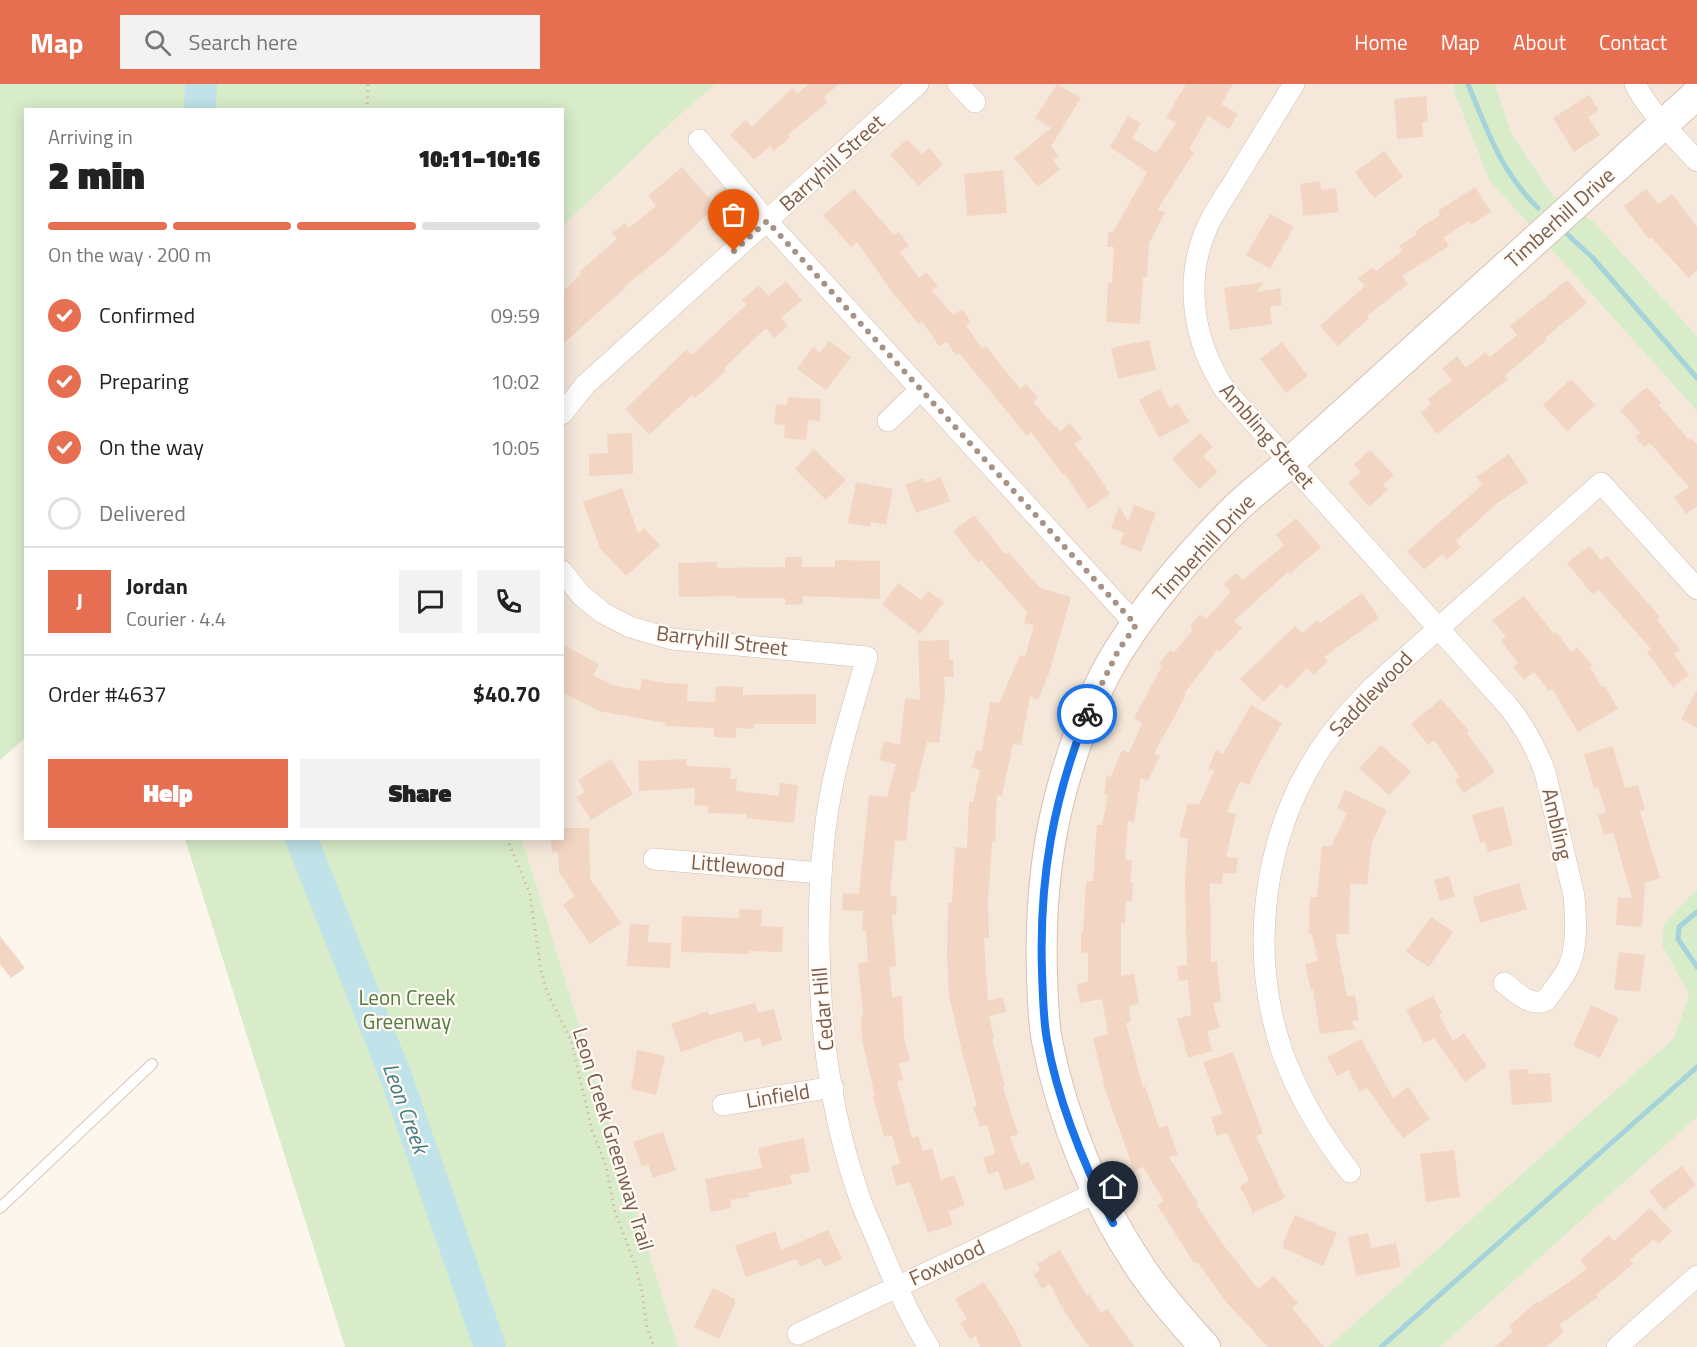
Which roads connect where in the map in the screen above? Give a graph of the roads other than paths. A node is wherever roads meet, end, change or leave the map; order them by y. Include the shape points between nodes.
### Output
1 (918, 84) edge
2 (958, 84) edge
3 (1294, 84) edge
4 (1635, 84) edge
5 (1697, 94) edge
6 (975, 102) dead end
7 (1664, 124) junction
8 (699, 140) dead end
9 (1697, 161) edge
10 (767, 221) junction
11 (921, 389) junction
12 (564, 411) edge
13 (888, 421) dead end
14 (1289, 463) junction
15 (564, 574) edge
16 (1697, 589) edge
17 (1136, 625) junction
18 (1438, 628) junction
19 (867, 657) joint
20 (654, 859) dead end
21 (821, 873) junction
22 (1504, 983) dead end
23 (152, 1064) dead end
24 (832, 1087) junction
25 (723, 1105) dead end
26 (1350, 1172) dead end
27 (1097, 1192) junction
28 (0, 1208) edge
29 (1697, 1276) edge
30 (897, 1287) junction
31 (798, 1334) dead end
32 (928, 1347) edge
33 (1205, 1347) edge
34 (1617, 1347) edge

1 - 10 street, Barryhill Street
2 - 6 street
3 - 14 street, Ambling Street via 1208,225 1197,258 1193,292 1201,344 1215,376
4 - 7 street
5 - 7 street, Timberhill Drive
7 - 9 street
7 - 14 street, Timberhill Drive
8 - 10 street
10 - 11 street
10 - 12 street, Barryhill Street via 585,385
11 - 13 street
11 - 17 street
14 - 17 street, Timberhill Drive via 1228,517
14 - 18 street, Ambling Street
15 - 19 street, Barryhill Street via 603,613 630,627 661,636
16 - 18 street, Saddlewood via 1601,483
17 - 27 street, Timberhill Drive via 1094,699 1071,756 1054,815 1044,875 1041,929 1047,1039 1063,1105
18 - 22 street, Ambling via 1508,706 1530,738 1545,772 1574,896 1574,943 1568,968 1546,1000 1531,1002
18 - 26 street, Saddlewood via 1348,712 1326,741 1291,804 1270,874 1264,946 1273,1018 1297,1087 1330,1146
19 - 21 street, Cedar Hill via 840,748
20 - 21 street, Littlewood
21 - 24 street, Cedar Hill via 819,986
23 - 28 lane
24 - 25 street, Linfield
24 - 30 street, Cedar Hill via 857,1190
27 - 30 street, Foxwood
27 - 33 street, Timberhill Drive via 1144,1274
29 - 34 street
30 - 31 street, Foxwood
30 - 32 street, Cedar Hill

